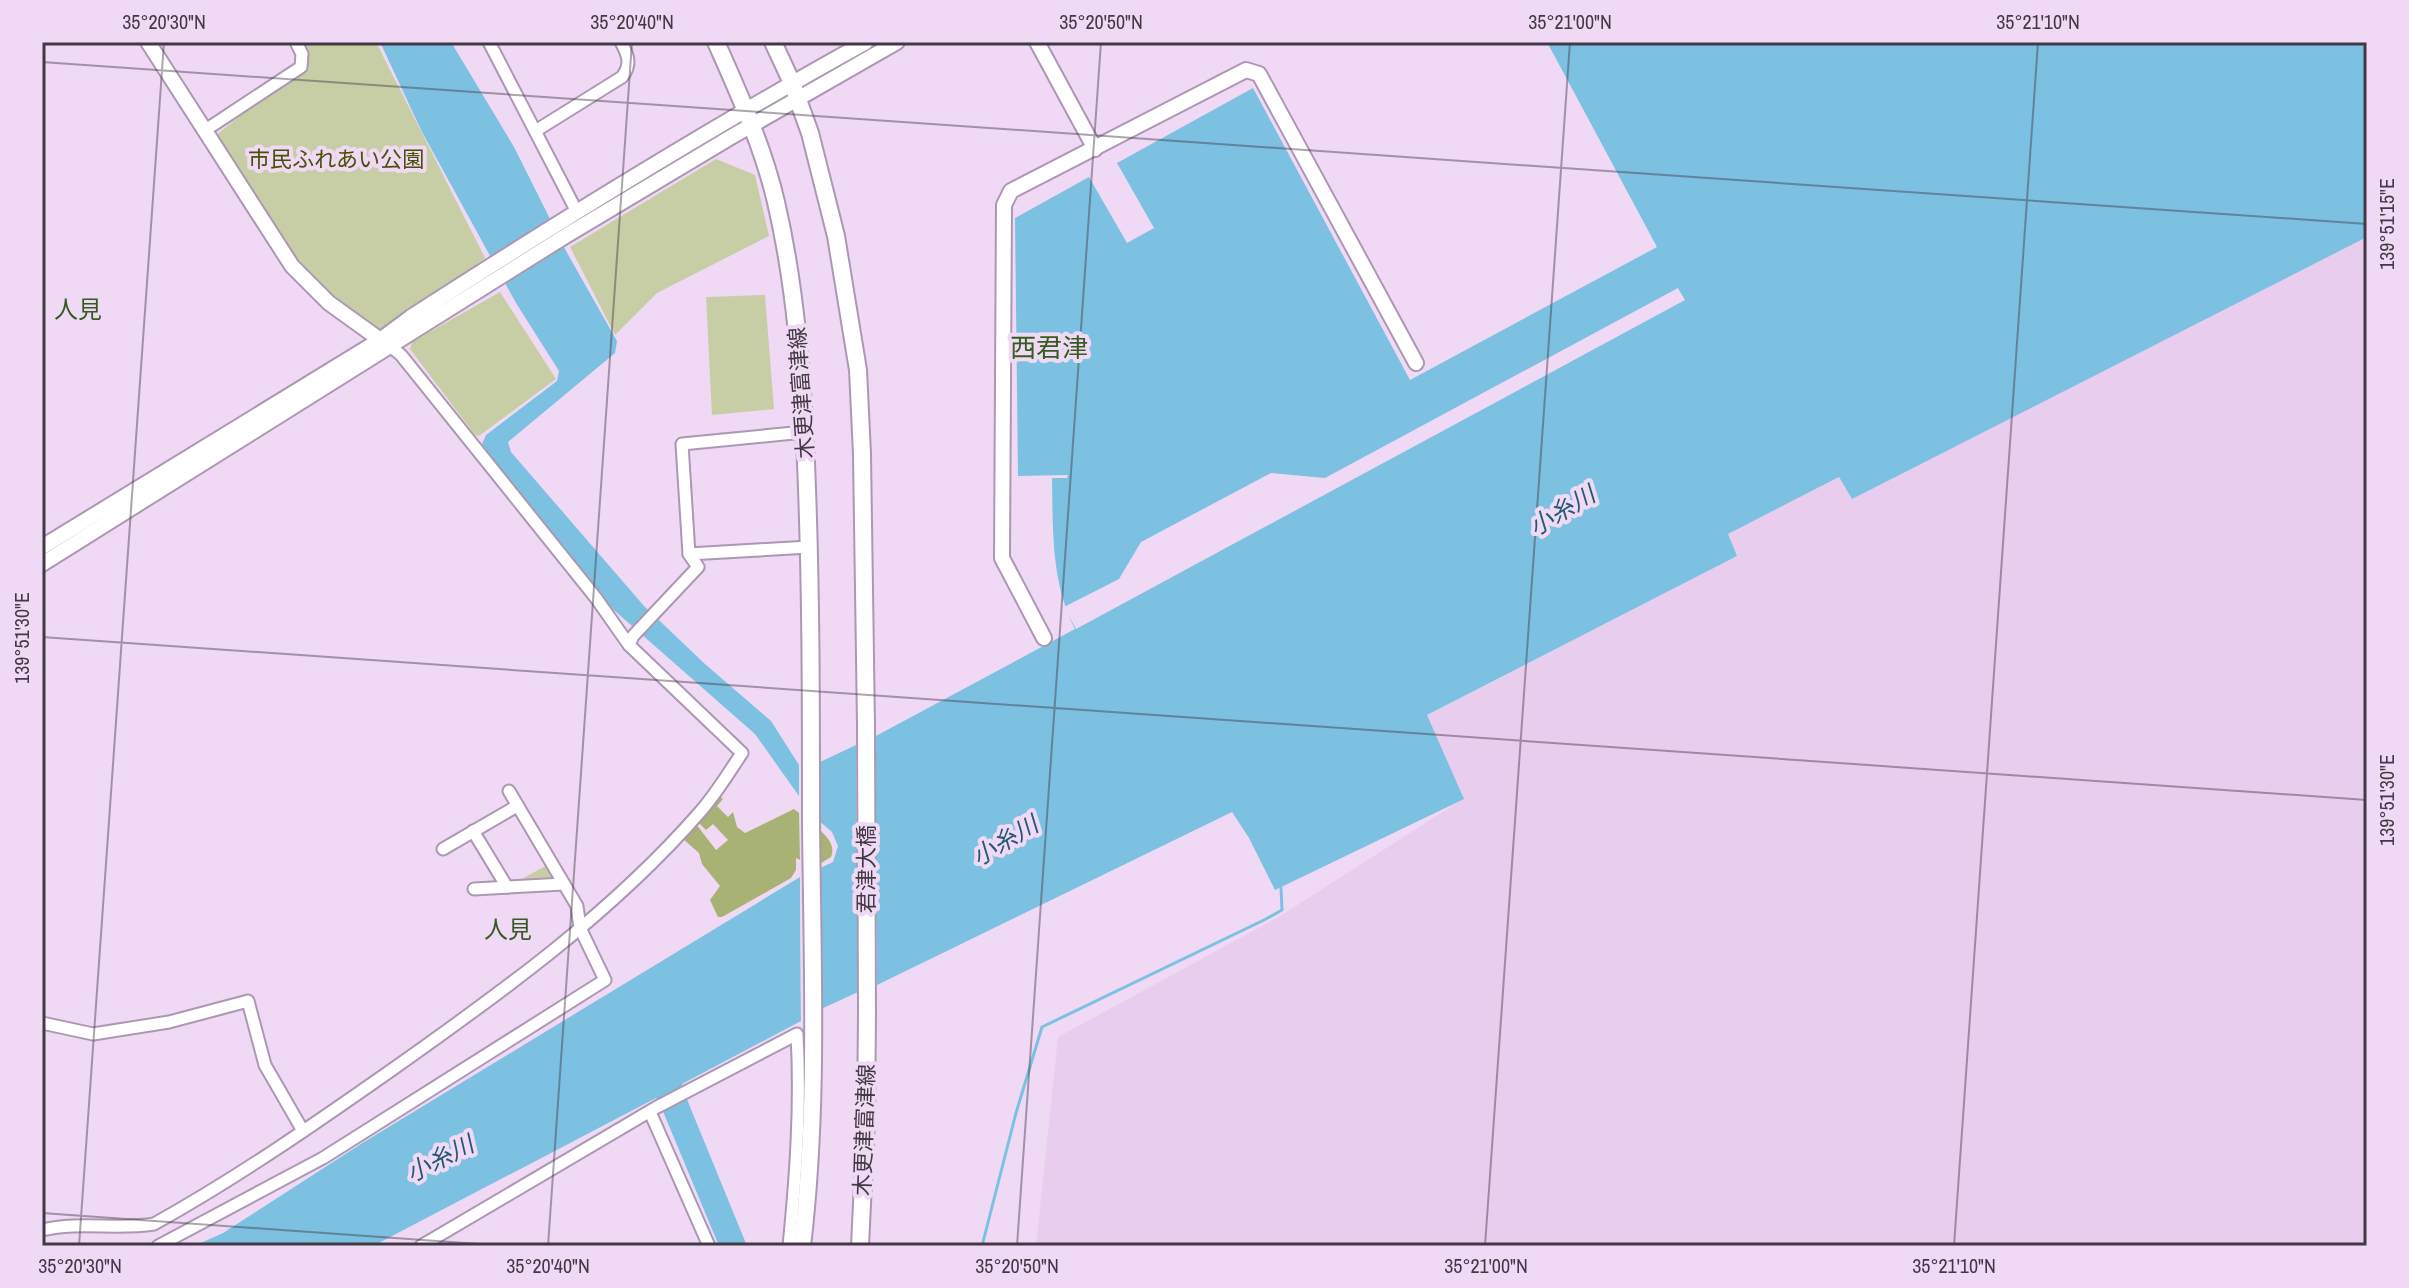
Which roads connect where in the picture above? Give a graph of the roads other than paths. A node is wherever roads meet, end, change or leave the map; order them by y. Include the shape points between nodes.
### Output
1 (148, 42) edge
2 (296, 42) edge
3 (489, 42) edge
4 (621, 42) edge
5 (716, 42) edge
6 (773, 42) edge
7 (866, 42) edge
8 (897, 42) edge
9 (1037, 42) edge
10 (795, 91) junction
11 (748, 116) junction
12 (537, 130) junction
13 (204, 131) junction
14 (1095, 149) junction
15 (577, 212) junction
16 (563, 229) junction
17 (385, 343) junction
18 (1416, 363) dead end
19 (804, 432) junction
20 (42, 547) edge
21 (809, 547) junction
22 (689, 554) junction
23 (42, 564) edge
24 (1044, 638) dead end
25 (631, 640) junction
26 (509, 791) dead end
27 (517, 806) junction
28 (473, 831) junction
29 (443, 849) dead end
30 (564, 884) junction
31 (507, 887) junction
32 (474, 889) dead end
33 (580, 928) junction
34 (867, 1014) joint
35 (42, 1023) edge
36 (654, 1110) junction
37 (303, 1131) junction
38 (42, 1230) edge
39 (158, 1246) edge
40 (421, 1246) edge
41 (709, 1246) edge
42 (789, 1246) edge
43 (802, 1246) edge
44 (860, 1246) edge

1 - 13 street
2 - 13 street via 301,67
3 - 12 street
4 - 12 street via 628,57 622,77
5 - 11 main road, 木更津富津線
6 - 10 main road
7 - 10 street
8 - 10 street
9 - 14 street
10 - 11 street
10 - 34 main road, 君津大橋 via 836,236 858,370
11 - 15 street
11 - 16 street
11 - 19 main road, 木更津富津線 via 776,202 788,264
12 - 15 street
13 - 17 street via 292,266 329,303
14 - 18 street via 1254,70
14 - 24 street via 1011,191 1004,205 1002,558
15 - 16 street
16 - 17 street
17 - 20 street
17 - 23 street
17 - 25 street via 401,355
19 - 21 main road, 木更津富津線
19 - 22 street via 682,444
21 - 22 street
21 - 43 main road, 木更津富津線 via 812,1040
22 - 25 street via 698,567
25 - 33 street via 742,753 702,811
26 - 27 street
27 - 28 street
27 - 30 street
28 - 29 street
28 - 31 street
30 - 31 street
30 - 33 street via 577,906
31 - 32 street
33 - 37 street via 488,1002
33 - 39 street via 605,980 323,1158
34 - 44 main road, 木更津富津線
35 - 37 street via 93,1034 169,1022 248,1001 265,1065
36 - 40 street
36 - 41 street
36 - 42 street via 797,1034
37 - 38 street via 154,1224

